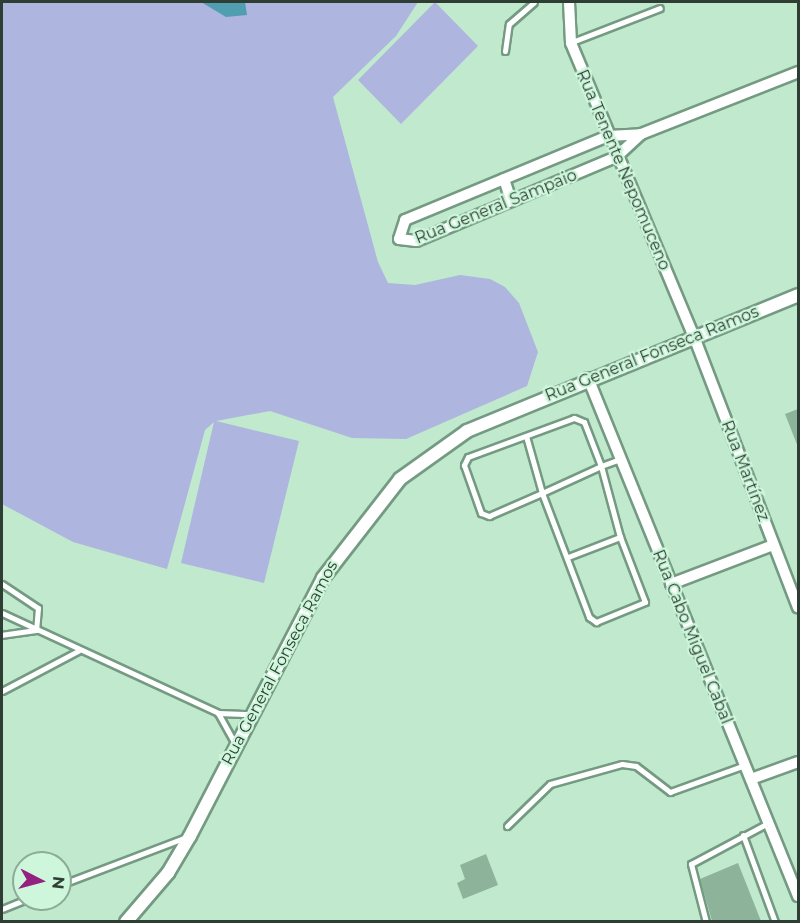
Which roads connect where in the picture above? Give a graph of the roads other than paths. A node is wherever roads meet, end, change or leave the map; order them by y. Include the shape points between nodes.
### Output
1 (534, 2) edge
2 (569, 2) edge
3 (660, 8) dead end
4 (571, 43) junction
5 (505, 51) dead end
6 (798, 72) edge
7 (641, 134) junction
8 (608, 136) junction
9 (616, 157) junction
10 (504, 179) junction
11 (511, 201) junction
12 (798, 296) edge
13 (693, 334) junction
14 (588, 378) junction
15 (526, 436) junction
16 (621, 459) junction
17 (601, 466) junction
18 (542, 493) junction
19 (620, 537) junction
20 (773, 545) junction
21 (568, 557) junction
22 (2, 584) edge
23 (671, 584) junction
24 (798, 608) edge
25 (2, 613) edge
26 (36, 630) junction
27 (2, 635) edge
28 (78, 651) junction
29 (2, 691) edge
30 (218, 713) junction
31 (252, 714) junction
32 (235, 744) junction
33 (798, 762) edge
34 (744, 765) junction
35 (751, 778) junction
36 (768, 823) junction
37 (507, 826) dead end
38 (190, 836) junction
39 (743, 836) junction
40 (72, 880) edge
41 (798, 896) edge
42 (126, 921) edge
43 (706, 921) edge
44 (775, 921) edge

1 - 5 lane via 508,24
2 - 4 street, Rua Tenente Nepomuceno
3 - 4 lane
4 - 8 street, Rua Tenente Nepomuceno
6 - 7 street, Rua General Sampaio
7 - 8 street, Rua General Sampaio
7 - 9 street, Rua General Sampaio
8 - 9 street, Rua Tenente Nepomuceno
8 - 10 street, Rua General Sampaio
9 - 11 street, Rua General Sampaio
9 - 13 street, Rua Tenente Nepomuceno
10 - 11 street
10 - 11 street, Rua General Sampaio via 405,220 399,239 416,241
12 - 13 street, Rua General Fonseca Ramos
13 - 14 street, Rua General Fonseca Ramos
13 - 20 street, Rua Martínez
14 - 16 street, Rua Cabo Miguel Cabal
14 - 31 street, Rua General Fonseca Ramos via 467,431 400,479 323,578
15 - 17 lane via 580,419
15 - 18 lane
15 - 18 lane via 468,457 464,465 484,516
16 - 17 lane
16 - 23 street, Rua Cabo Miguel Cabal
17 - 18 lane
17 - 19 lane
18 - 21 lane
19 - 21 lane
19 - 21 lane via 645,602 640,607 591,620
20 - 23 street
20 - 24 street, Rua Martínez
22 - 26 lane via 38,608
23 - 34 street, Rua Cabo Miguel Cabal
25 - 26 lane
26 - 27 lane
26 - 28 lane
28 - 29 lane
28 - 30 lane
30 - 31 lane
30 - 32 lane
31 - 32 street, Rua General Fonseca Ramos
32 - 38 street, Rua General Fonseca Ramos
33 - 35 street
34 - 35 street, Rua Cabo Miguel Cabal
34 - 37 lane via 670,792 636,766 622,764 550,783
35 - 36 street, Rua Cabo Miguel Cabal
36 - 39 lane
36 - 41 street, Rua Cabo Miguel Cabal
38 - 40 lane
38 - 42 street, Rua General Fonseca Ramos via 168,873
39 - 43 lane via 691,864
39 - 44 lane

